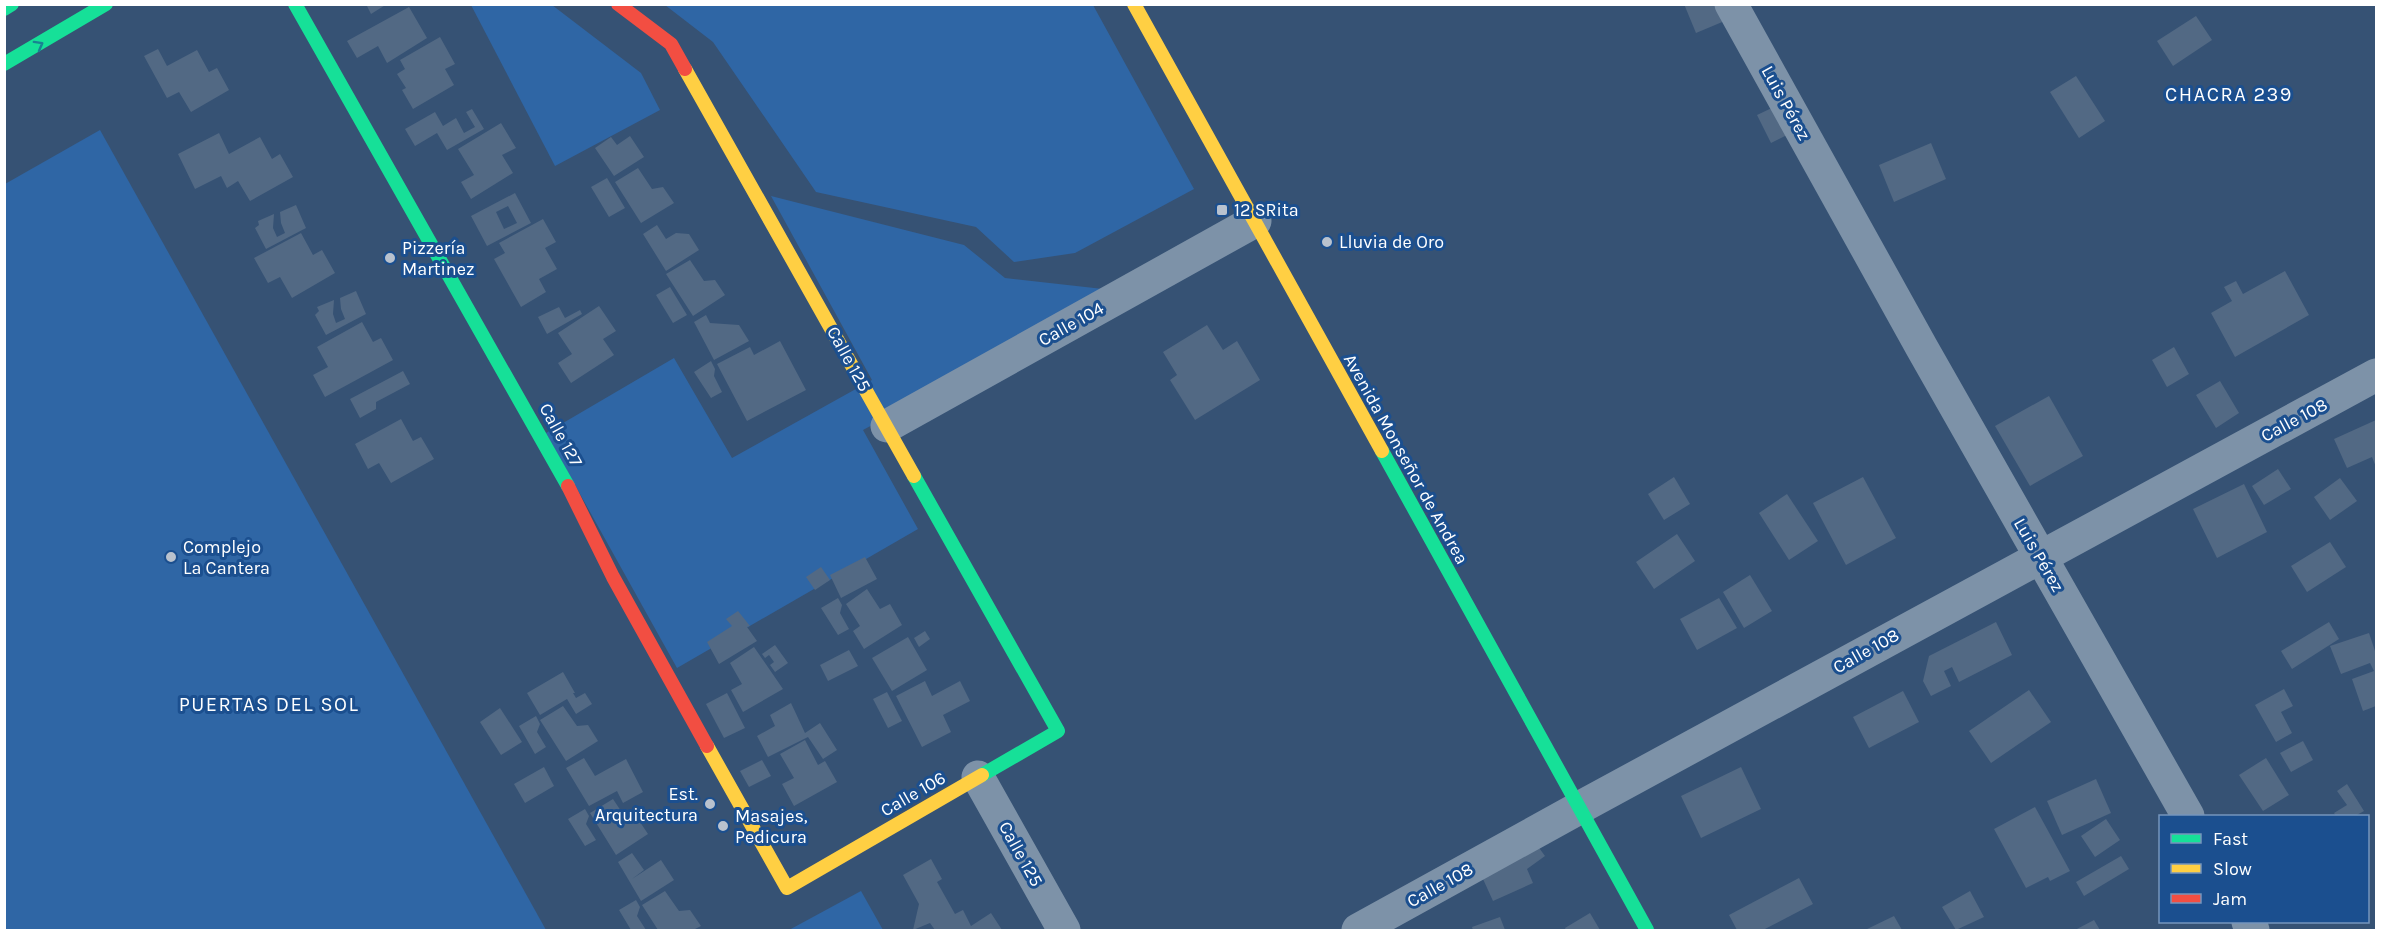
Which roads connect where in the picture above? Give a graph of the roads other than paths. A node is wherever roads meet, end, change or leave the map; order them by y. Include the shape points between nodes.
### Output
1 (12, 4) edge
2 (106, 4) edge
3 (296, 4) edge
4 (618, 4) edge
5 (1134, 4) edge
6 (1731, 4) edge
7 (4, 9) edge
8 (68, 15) edge
9 (4, 64) edge
10 (1255, 221) junction
11 (2376, 375) edge
12 (887, 426) junction
13 (2040, 556) junction
14 (1058, 731) joint
15 (978, 777) junction
16 (1579, 808) junction
17 (2187, 815) edge
18 (787, 888) joint
19 (1064, 930) edge
20 (1358, 930) edge
21 (1647, 930) edge

1 - 7 street
2 - 8 street
3 - 18 street, Calle 127 via 560,470 613,577
4 - 12 street, Calle 125 via 671,44
5 - 10 street, Avenida Monseñor de Andrea
6 - 13 street, Luis Pérez
9 -> 8 street
10 - 12 street, Calle 104
10 - 16 street, Avenida Monseñor de Andrea
11 - 13 street, Calle 108
12 - 14 street, Calle 125
13 - 16 street, Calle 108
13 - 17 street, Luis Pérez
14 - 15 street, Calle 106
15 - 18 street, Calle 106
15 - 19 street, Calle 125
16 - 20 street, Calle 108
16 - 21 street, Avenida Monseñor de Andrea

